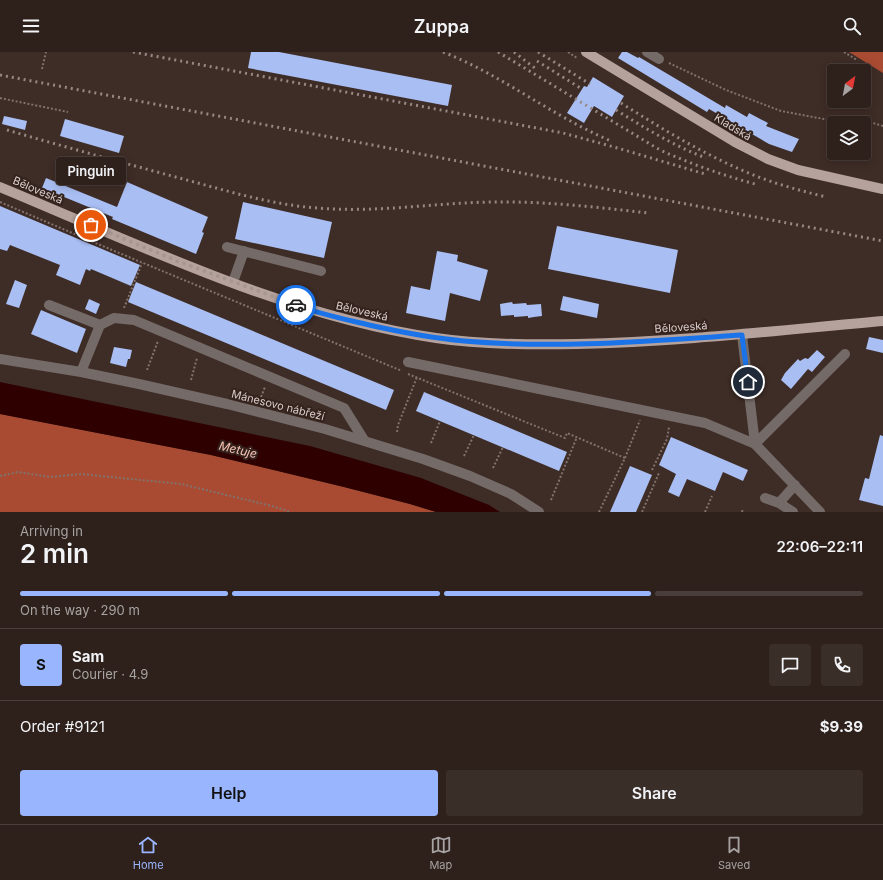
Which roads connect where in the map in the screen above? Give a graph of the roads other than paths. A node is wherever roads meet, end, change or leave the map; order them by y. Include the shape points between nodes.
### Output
1 (586, 52) edge
2 (647, 52) edge
3 (659, 58) road end
4 (0, 187) edge
5 (883, 188) edge
6 (227, 247) dead end
7 (244, 251) junction
8 (321, 270) dead end
9 (233, 282) junction
10 (49, 304) dead end
11 (883, 321) edge
12 (100, 325) junction
13 (742, 335) junction
14 (844, 354) dead end
15 (0, 359) edge
16 (408, 362) dead end
17 (81, 372) junction
18 (364, 440) junction
19 (756, 444) junction
20 (795, 485) junction
21 (764, 498) dead end
22 (779, 503) junction
23 (539, 512) edge
24 (793, 512) edge
25 (820, 512) edge

1 - 5 main road, Kladská via 735,142 768,159 798,170
2 - 3 street
4 - 9 main road, Běloveská
6 - 7 street
7 - 8 street
7 - 9 street
9 - 13 main road, Běloveská via 330,316 400,332 464,341 610,343
10 - 12 street
11 - 13 main road, Běloveská
12 - 17 street
12 - 18 street via 114,318 134,320 344,408
13 - 19 street
14 - 19 street
15 - 17 street, Mánesovo nábřeží
16 - 19 street via 705,423
17 - 18 street, Mánesovo nábřeží via 227,404
18 - 23 street, Mánesovo nábřeží via 470,476 510,494
19 - 20 street
20 - 22 street
20 - 25 street
21 - 22 street
22 - 24 street

